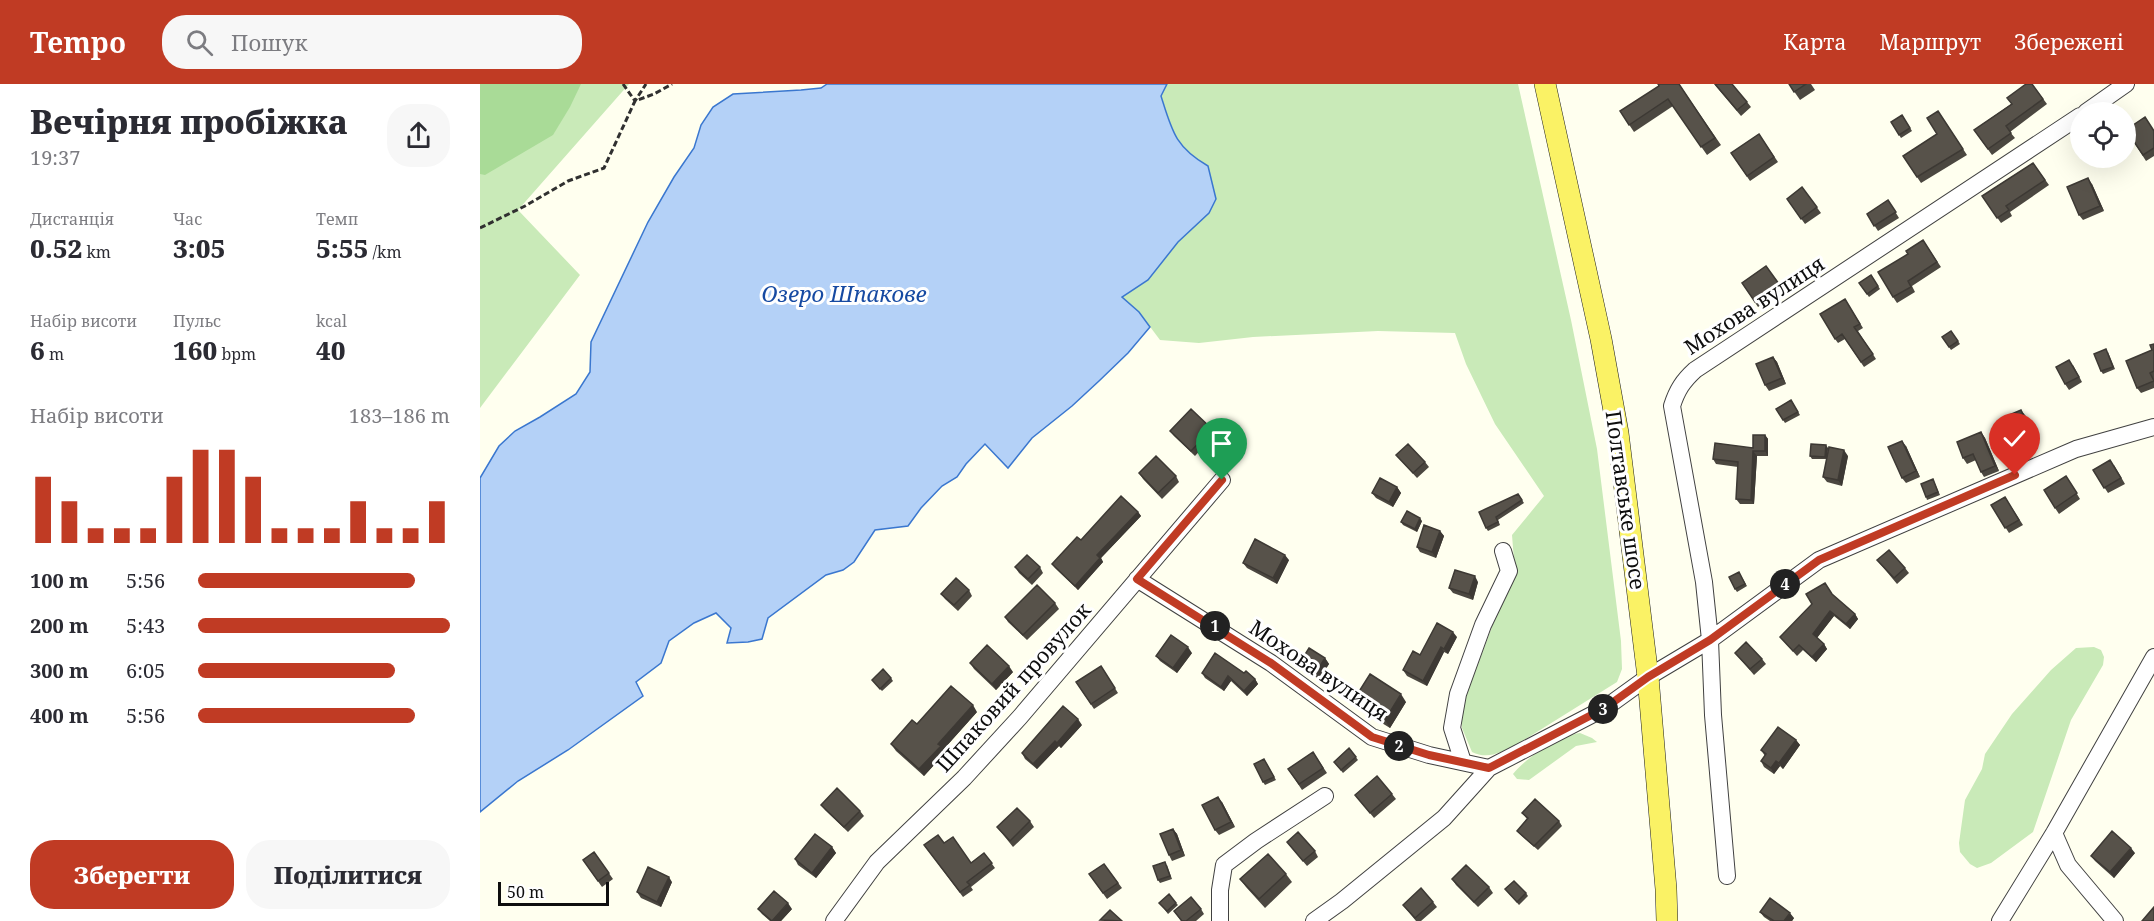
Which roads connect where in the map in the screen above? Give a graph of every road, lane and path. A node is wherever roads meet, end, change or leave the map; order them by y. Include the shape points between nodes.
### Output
1 (623, 84) edge
2 (646, 84) edge
3 (672, 84) edge
4 (1545, 84) edge
5 (2126, 84) edge
6 (635, 101) junction
7 (2100, 102) edge
8 (2070, 123) edge
9 (480, 228) edge
10 (2154, 427) edge
11 (1222, 480) dead end
12 (1503, 551) dead end
13 (1137, 579) junction
14 (1710, 640) junction
15 (2154, 657) edge
16 (1648, 677) junction
17 (1463, 762) junction
18 (1489, 768) junction
19 (1325, 796) dead end
20 (2054, 833) junction
21 (1727, 876) dead end
22 (1666, 889) junction
23 (834, 921) edge
24 (1220, 921) edge
25 (1314, 921) edge
26 (1667, 921) edge
27 (1677, 921) edge
28 (2000, 921) edge
29 (2115, 921) edge

1 - 6 path
2 - 6 path
3 - 6 path
4 - 16 main road, Полтавське шосе via 1618,433
5 - 7 street
6 - 9 path via 604,168 568,182
8 - 14 street, Мохова вулиця via 1684,379 1672,406 1704,582
10 - 14 street via 2076,449 1819,560
11 - 13 street, Шпаковий провулок
12 - 17 street via 1509,571 1458,694 1452,728
13 - 17 street, Мохова вулиця via 1271,663 1372,737
13 - 23 street, Шпаковий провулок via 972,770 877,862
14 - 16 street
14 - 21 street, Мохова вулиця
15 - 20 street
16 - 18 street via 1605,708
16 - 22 main road, Полтавське шосе
17 - 18 street, Мохова вулиця
18 - 25 street via 1444,818
19 - 24 street via 1224,865
20 - 28 street
20 - 29 street via 2068,865
22 - 26 main road, Полтавське шосе
22 - 27 street

